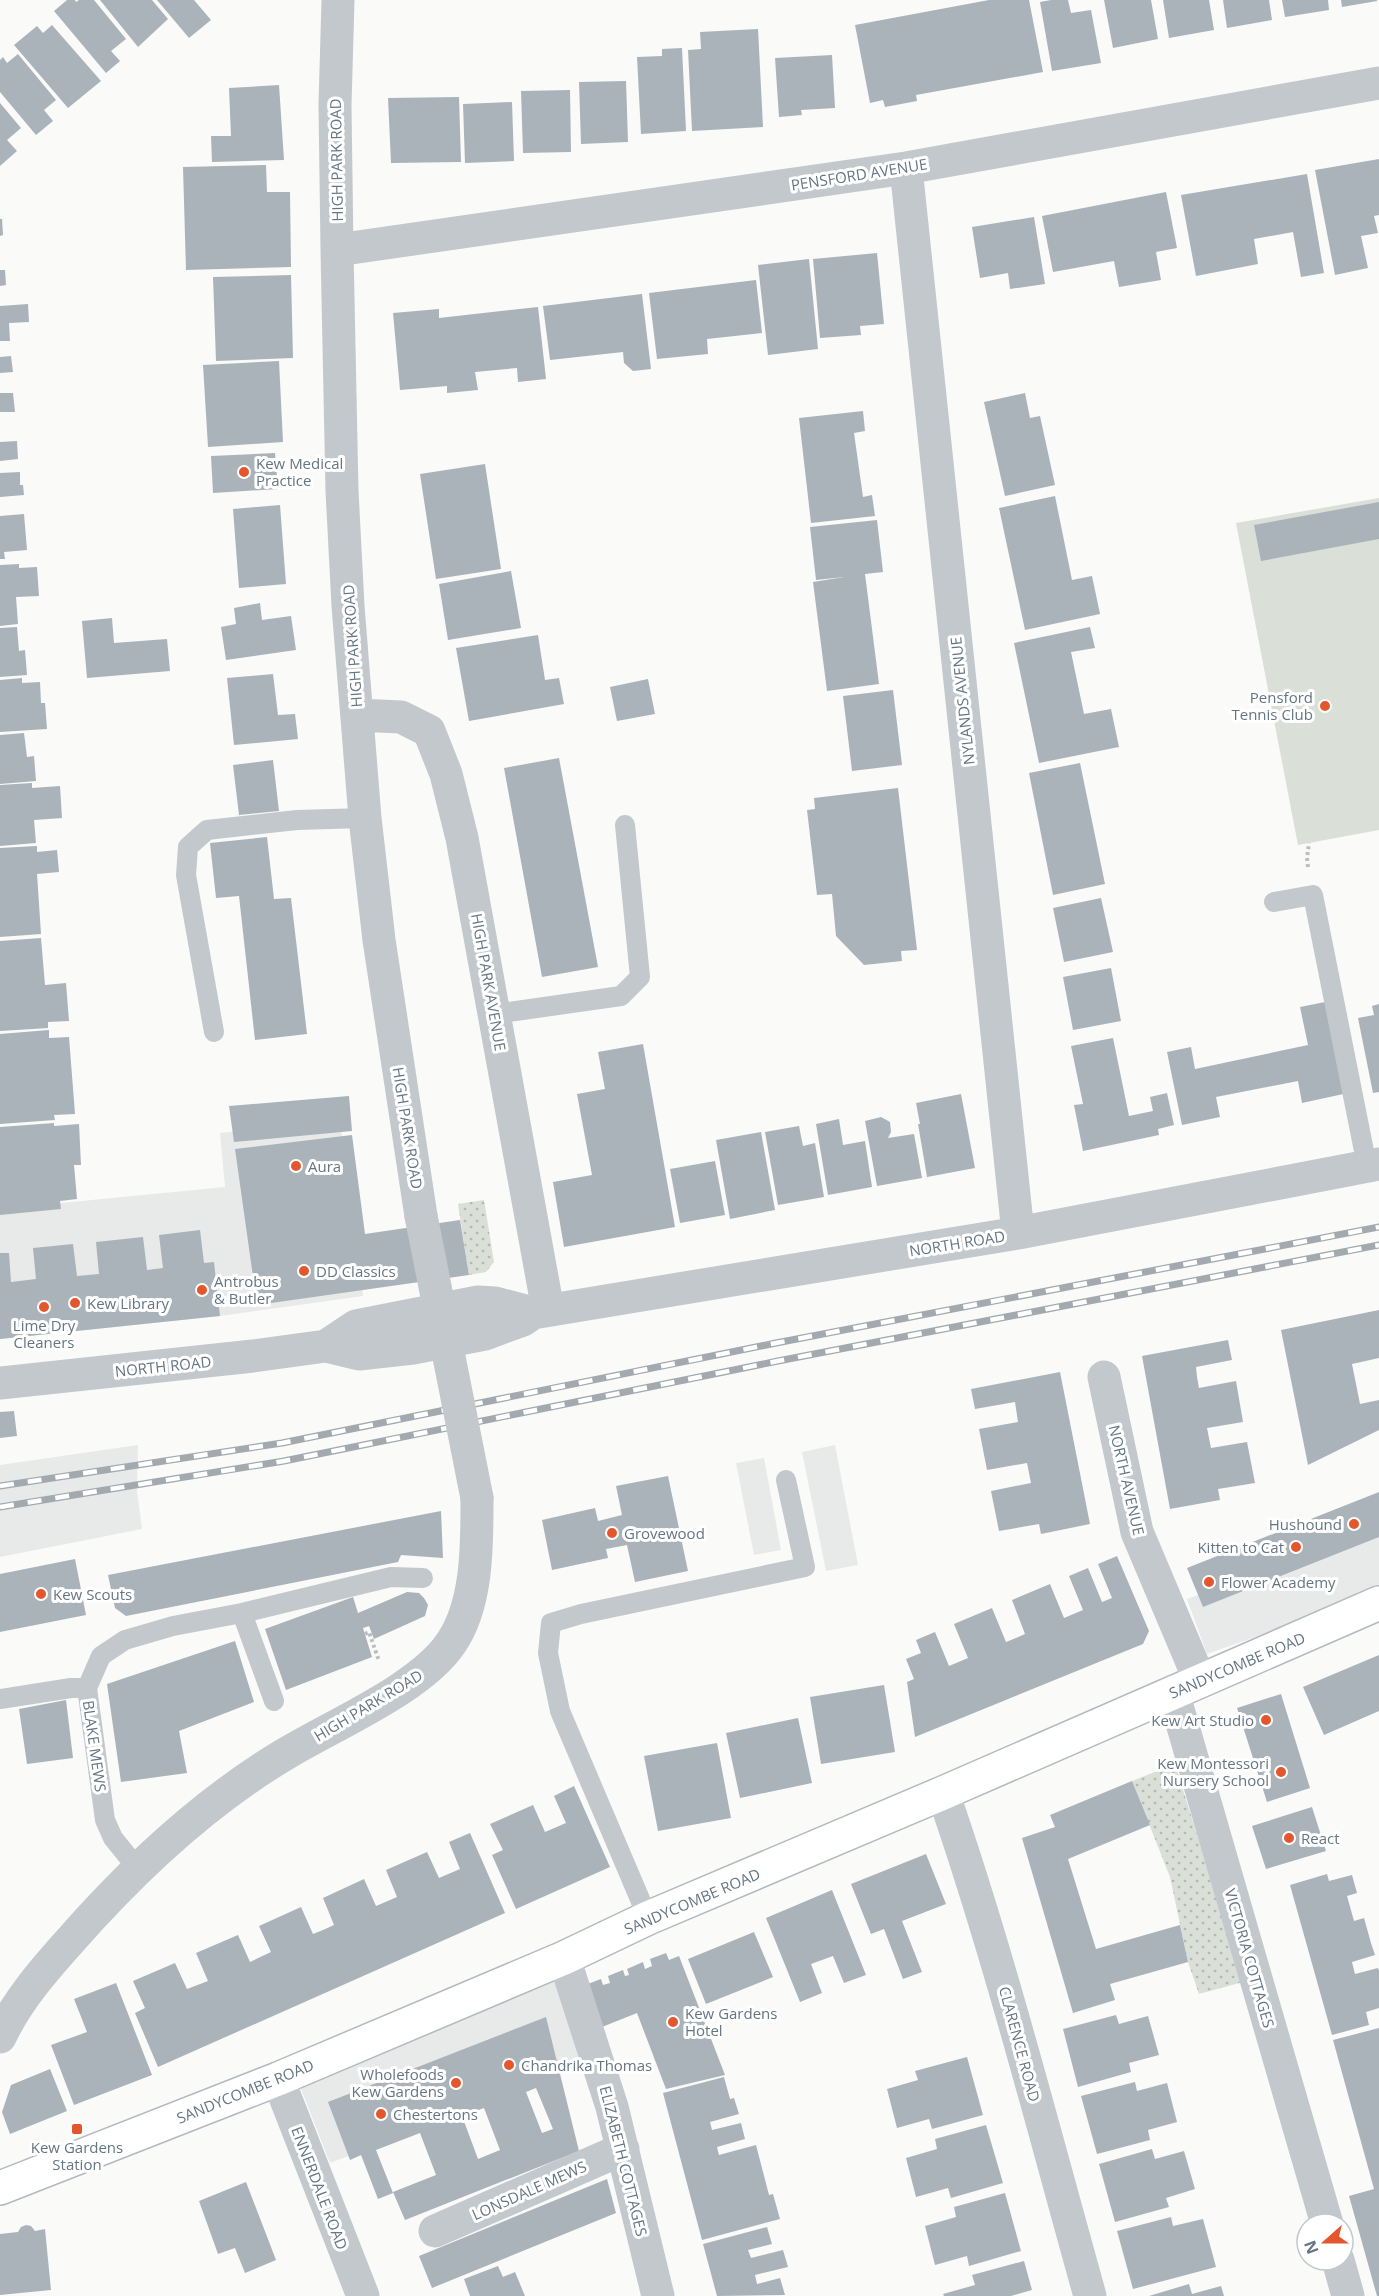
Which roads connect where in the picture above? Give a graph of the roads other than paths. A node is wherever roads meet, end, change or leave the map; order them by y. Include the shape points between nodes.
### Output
1 (338, 0) edge
2 (1379, 83) edge
3 (906, 168) junction
4 (337, 250) junction
5 (357, 715) junction
6 (365, 818) junction
7 (625, 825) dead end
8 (1274, 902) dead end
9 (495, 1014) junction
10 (214, 1032) dead end
11 (1373, 1165) edge
12 (1018, 1233) junction
13 (541, 1312) junction
14 (1104, 1377) dead end
15 (0, 1383) edge
16 (786, 1480) dead end
17 (423, 1578) dead end
18 (1379, 1603) edge
19 (242, 1613) junction
20 (1186, 1687) junction
21 (87, 1688) junction
22 (0, 1699) edge
23 (274, 1701) dead end
24 (943, 1793) junction
25 (138, 1869) junction
26 (648, 1918) junction
27 (564, 1958) junction
28 (0, 2037) edge
29 (278, 2079) junction
30 (622, 2149) junction
31 (0, 2188) edge
32 (1325, 2212) edge
33 (435, 2231) dead end
34 (1341, 2272) edge
35 (363, 2296) edge
36 (658, 2296) edge
37 (1090, 2296) edge
38 (1348, 2296) edge

1 - 4 street, HIGH PARK ROAD
2 - 3 street, PENSFORD AVENUE
3 - 4 street, PENSFORD AVENUE
3 - 12 street, NYLANDS AVENUE
4 - 5 street, HIGH PARK ROAD via 342,491
5 - 6 street, HIGH PARK ROAD
5 - 9 street, HIGH PARK AVENUE via 401,717 429,731 446,774 462,838
6 - 10 lane via 297,820 207,830 188,847 186,875
6 - 25 street, HIGH PARK ROAD, bridge via 379,940 421,1216 477,1498 477,1551 469,1603 452,1642 432,1666 234,1786
7 - 9 lane via 640,977 621,996
8 - 11 lane via 1313,895
9 - 13 street, HIGH PARK AVENUE
11 - 12 street, NORTH ROAD
12 - 13 street, NORTH ROAD
13 - 15 street, NORTH ROAD via 478,1302 356,1326 326,1346
14 - 20 street, NORTH AVENUE via 1137,1532
16 - 26 lane via 805,1567 551,1623 548,1653 560,1712
17 - 19 lane, BLAKE MEWS via 391,1577
18 - 20 main road, SANDYCOMBE ROAD
19 - 21 lane, BLAKE MEWS via 125,1640 101,1656
19 - 23 lane
20 - 24 main road, SANDYCOMBE ROAD
20 - 32 street, VICTORIA COTTAGES
21 - 22 lane
21 - 25 lane, BLAKE MEWS via 105,1820 113,1838
24 - 26 main road, SANDYCOMBE ROAD
24 - 37 street, CLARENCE ROAD via 1002,1977
25 - 28 street, HIGH PARK ROAD via 33,1983
26 - 27 main road, SANDYCOMBE ROAD
27 - 29 main road, SANDYCOMBE ROAD
27 - 30 street, ELIZABETH COTTAGES
29 - 31 main road, SANDYCOMBE ROAD
29 - 35 street, ENNERDALE ROAD
30 - 33 street, LONSDALE MEWS
30 - 36 street, ELIZABETH COTTAGES
34 - 38 street

